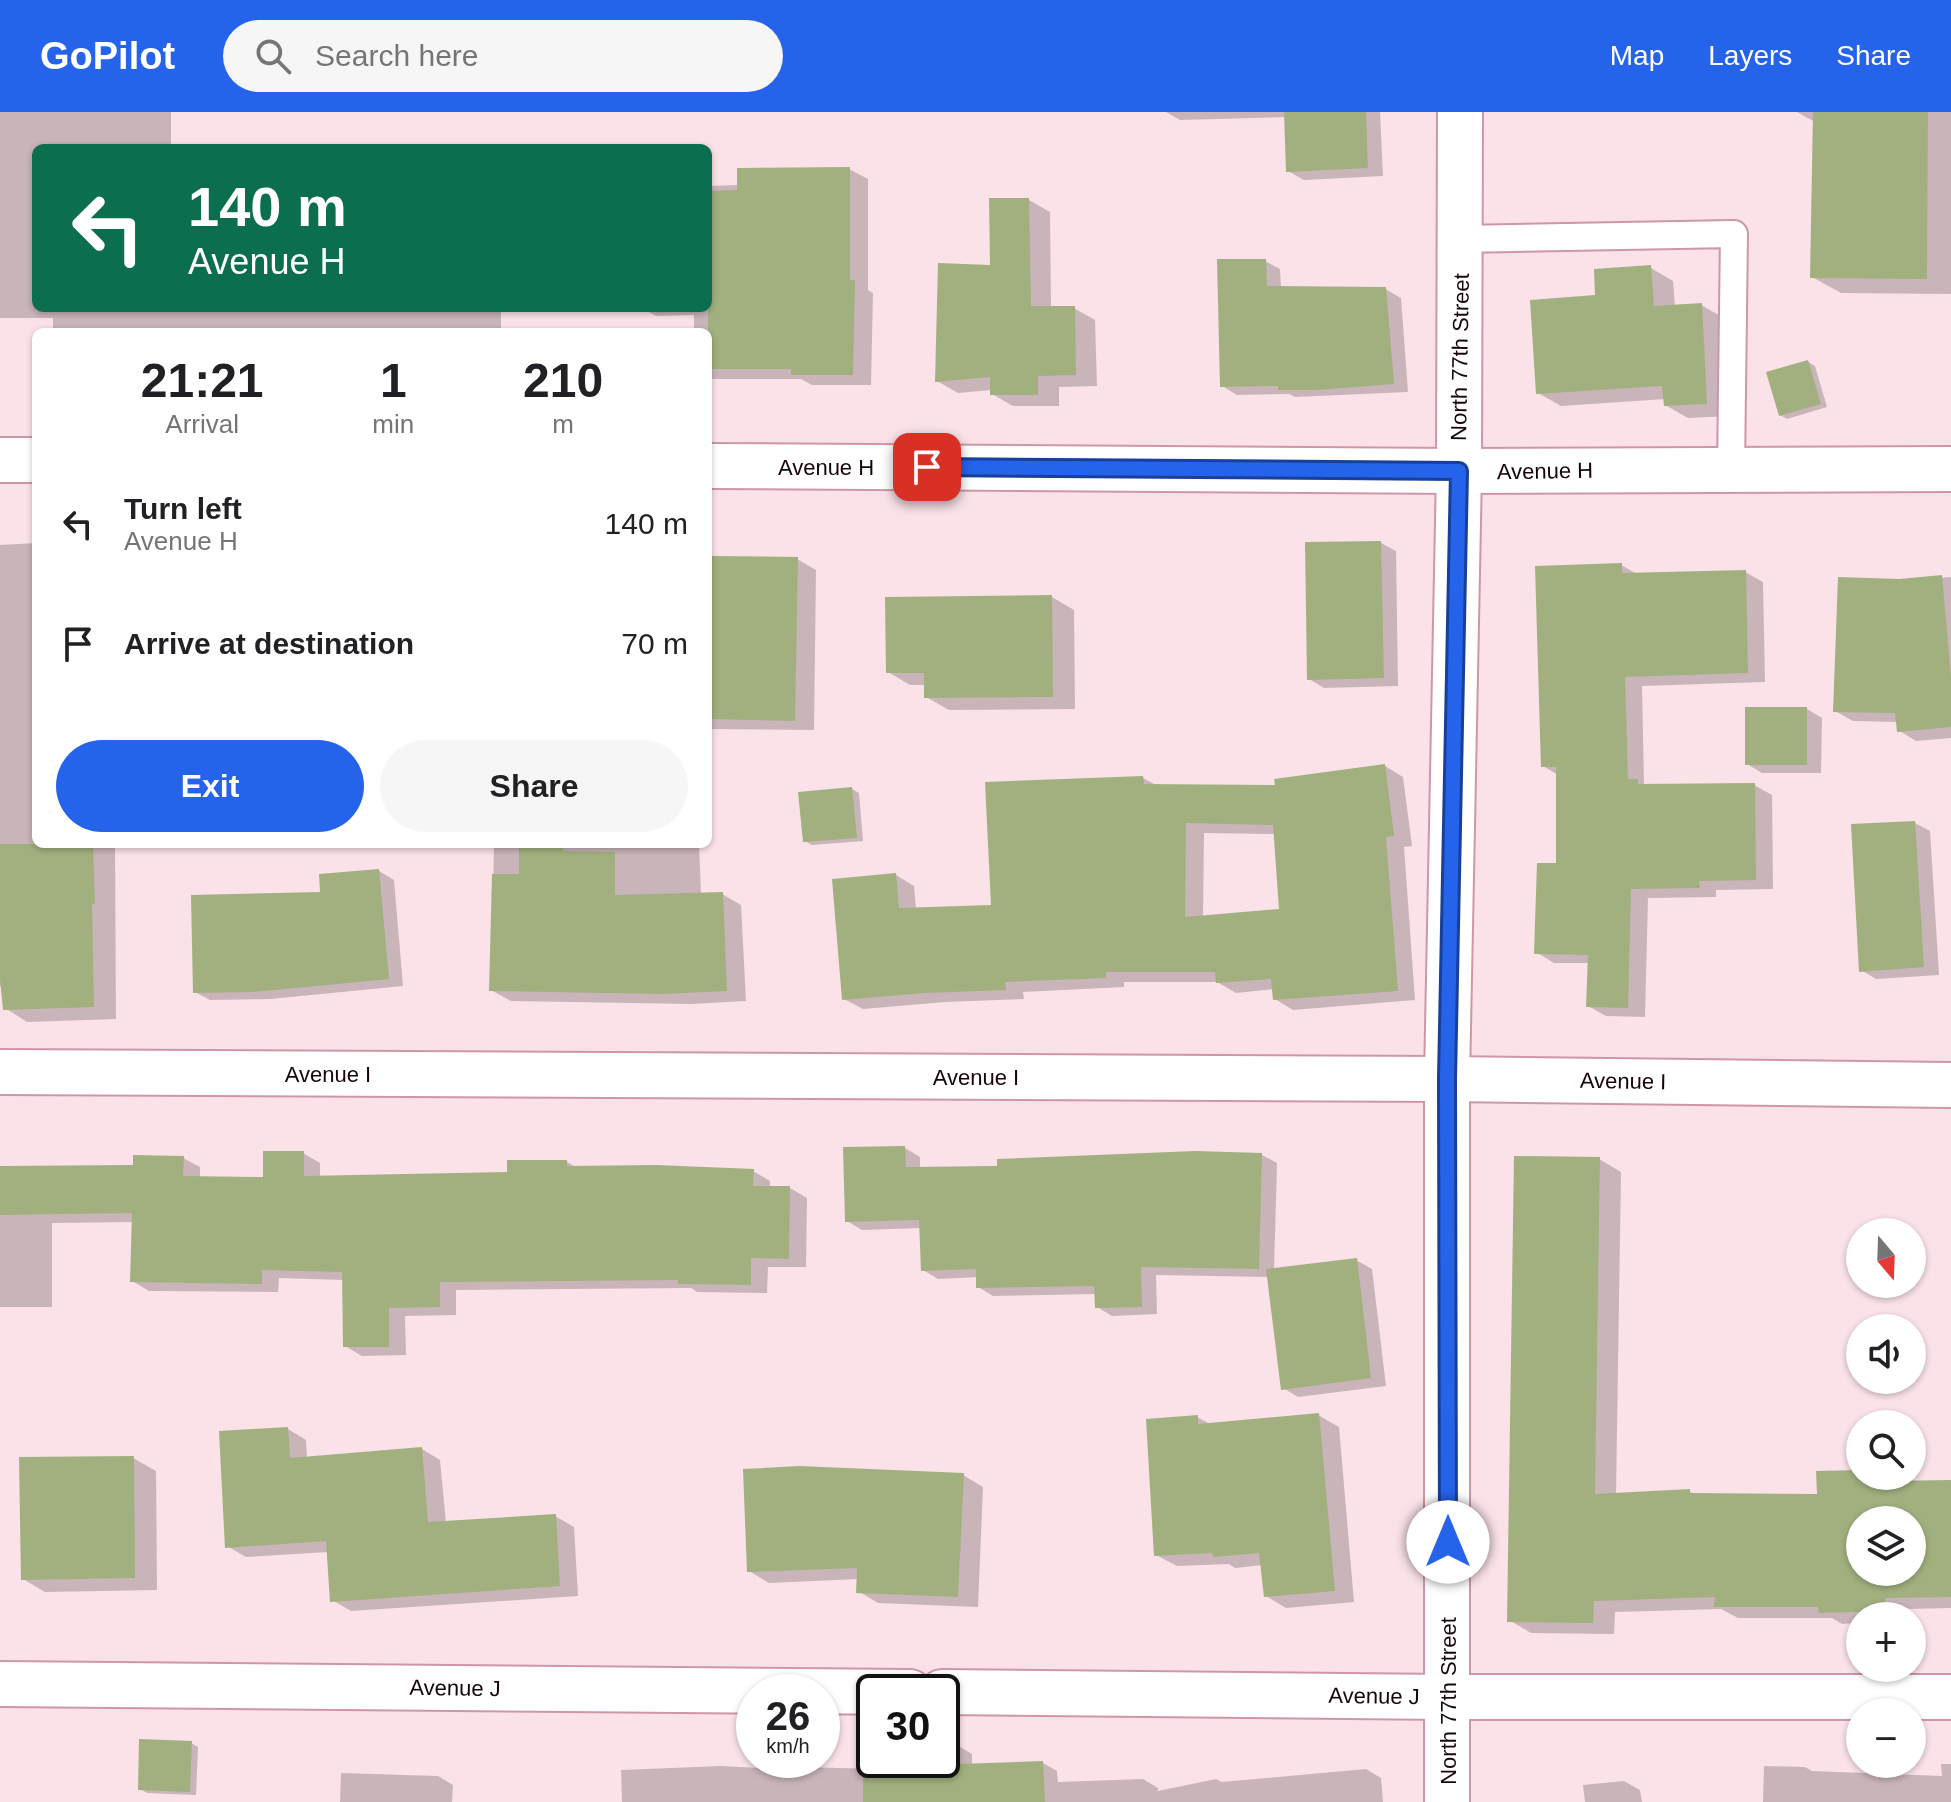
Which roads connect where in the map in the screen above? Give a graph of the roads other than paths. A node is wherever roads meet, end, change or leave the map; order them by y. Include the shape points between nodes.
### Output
1 (1460, 112) edge
2 (1461, 239) junction
3 (0, 460) edge
4 (32, 460) edge
5 (712, 466) edge
6 (1731, 469) junction
7 (1951, 469) edge
8 (1459, 471) junction
9 (0, 1072) edge
10 (1447, 1079) junction
11 (1951, 1085) edge
12 (0, 1684) edge
13 (856, 1692) edge
14 (960, 1692) edge
15 (1448, 1697) junction
16 (1951, 1697) edge
17 (1447, 1802) edge

1 - 2 street, North 77th Street
2 - 6 lane via 1734,234
2 - 8 street, North 77th Street
3 - 4 street
5 - 8 street, Avenue H
6 - 7 street, Avenue H
6 - 8 street, Avenue H
8 - 10 street, North 77th Street
9 - 10 street, Avenue I
10 - 11 street, Avenue I
10 - 15 street, North 77th Street
12 - 13 street, Avenue J
14 - 15 street, Avenue J
15 - 16 street, Avenue J
15 - 17 street, North 77th Street

